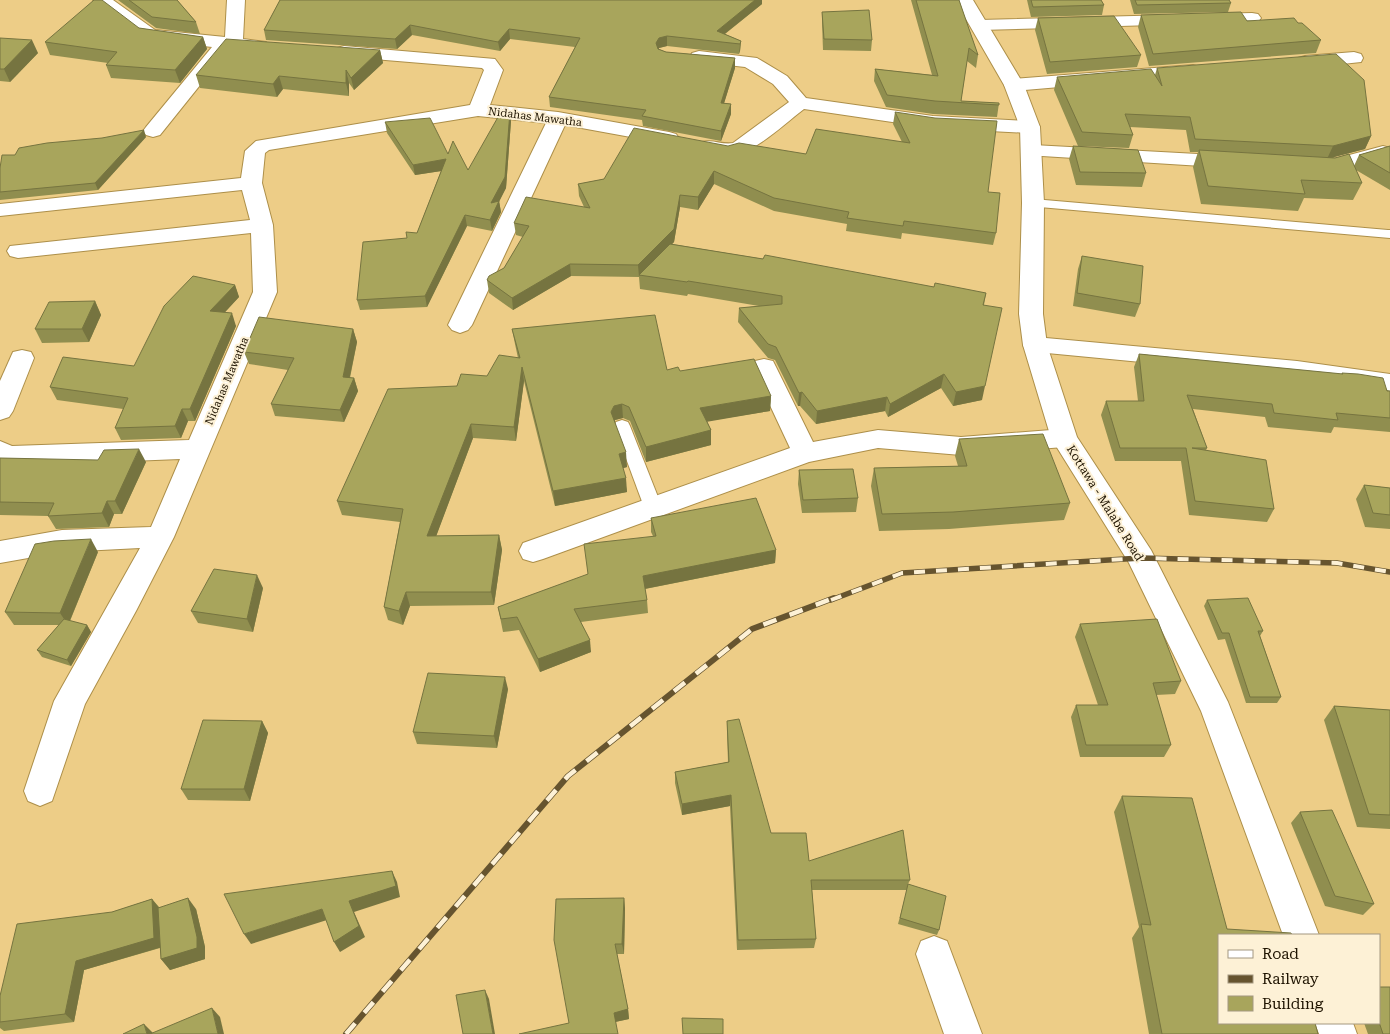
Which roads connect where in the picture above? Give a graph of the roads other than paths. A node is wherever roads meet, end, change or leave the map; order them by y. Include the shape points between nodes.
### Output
1 (102, 0) edge
2 (236, 0) edge
3 (964, 0) edge
4 (1252, 18) dead end
5 (980, 25) junction
6 (229, 44) junction
7 (273, 47) edge
8 (322, 51) edge
9 (685, 56) edge
10 (1354, 58) dead end
11 (1286, 63) edge
12 (1208, 70) edge
13 (1014, 85) junction
14 (800, 103) junction
15 (478, 110) junction
16 (558, 118) junction
17 (153, 131) dead end
18 (1032, 139) junction
19 (1383, 152) edge
20 (1258, 164) edge
21 (1297, 166) edge
22 (251, 183) junction
23 (1033, 203) junction
24 (0, 210) edge
25 (262, 225) junction
26 (1388, 234) dead end
27 (18, 251) dead end
28 (460, 326) dead end
29 (1035, 345) junction
30 (22, 358) dead end
31 (764, 368) dead end
32 (1390, 383) edge
33 (0, 411) edge
34 (622, 426) dead end
35 (1064, 438) junction
36 (198, 449) junction
37 (0, 450) edge
38 (805, 453) junction
39 (653, 508) junction
40 (160, 537) junction
41 (533, 551) dead end
42 (0, 552) edge
43 (40, 791) dead end
44 (1301, 934) edge
45 (934, 954) dead end
46 (963, 1034) edge

1 - 6 street via 150,35
2 - 6 street
3 - 5 street, Kottawa - Malabe Road
4 - 5 street
5 - 13 street, Kottawa - Malabe Road
6 - 7 street
6 - 17 street
8 - 15 street via 488,63 494,70
9 - 14 street via 750,62 780,80
10 - 11 street
12 - 13 street
13 - 18 street, Kottawa - Malabe Road
14 - 16 street, Nidahas Mawatha via 740,147 728,150
14 - 18 street
15 - 16 street, Nidahas Mawatha
15 - 22 street, Nidahas Mawatha via 263,144 255,150
16 - 28 street
18 - 20 street
18 - 23 street, Kottawa - Malabe Road
19 - 21 street via 1327,167
22 - 24 street
22 - 25 street, Nidahas Mawatha
23 - 26 lane
23 - 29 street, Kottawa - Malabe Road via 1031,314
25 - 27 street
25 - 36 street, Nidahas Mawatha via 265,292
29 - 32 street via 1297,369
29 - 35 street, Kottawa - Malabe Road
30 - 33 street
31 - 38 street
34 - 39 lane
35 - 38 street via 961,446 878,439
35 - 44 street, Kottawa - Malabe Road via 1141,558 1218,711
36 - 37 street via 6,456
36 - 40 street, Nidahas Mawatha
38 - 39 street
39 - 41 street
40 - 42 street via 62,541
40 - 43 street, Nidahas Mawatha via 70,701
45 - 46 street

